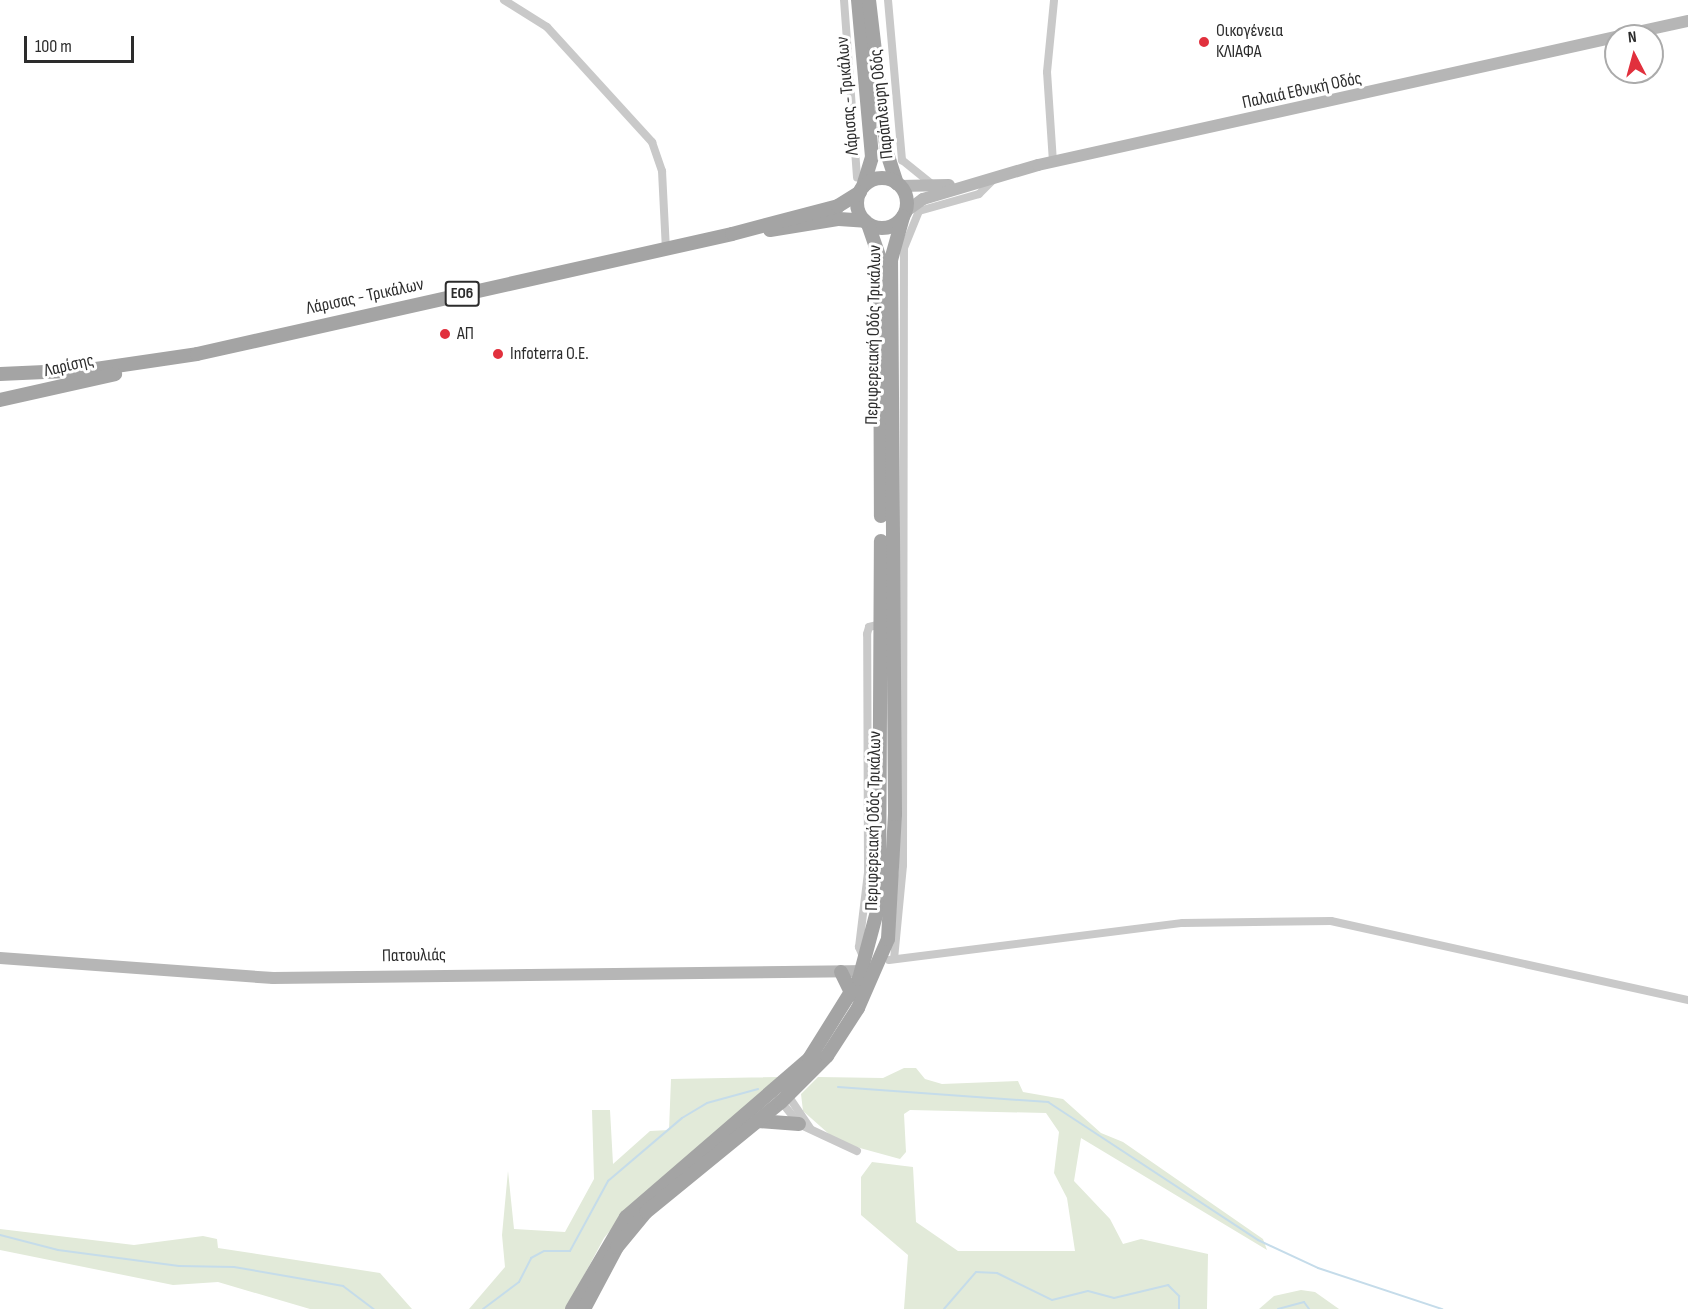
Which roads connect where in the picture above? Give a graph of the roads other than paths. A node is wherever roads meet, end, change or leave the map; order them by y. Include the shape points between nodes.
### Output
1 (504, 0) edge
2 (844, 0) edge
3 (858, 0) edge
4 (869, 0) edge
5 (888, 0) edge
6 (1054, 0) edge
7 (1688, 21) edge
8 (1664, 26) edge
9 (1604, 39) edge
10 (1053, 162) junction
11 (995, 178) junction
12 (898, 185) junction
13 (860, 186) junction
14 (937, 188) junction
15 (904, 214) junction
16 (867, 223) junction
17 (732, 234) junction
18 (666, 249) junction
19 (145, 363) junction
20 (0, 374) edge
21 (897, 391) junction
22 (0, 400) edge
23 (896, 598) junction
24 (0, 958) edge
25 (894, 959) junction
26 (871, 967) junction
27 (835, 970) junction
28 (852, 995) junction
29 (1688, 1000) edge
30 (781, 1093) junction
31 (758, 1120) junction
32 (805, 1126) junction
33 (856, 1151) dead end
34 (573, 1309) edge
35 (584, 1309) edge

1 - 18 street via 547,27 652,142 662,171
2 - 13 street, Παράπλευρη Οδός
3 - 13 main road, Λάρισας - Τρικάλων via 872,157
4 - 12 main road, Λάρισας - Τρικάλων via 887,153
5 - 14 street, Παράπλευρη Οδός via 902,160 907,170
6 - 10 street via 1047,72
7 - 8 main road, Παλαιά Εθνική Οδός
9 - 10 main road, Παλαιά Εθνική Οδός
10 - 11 main road, Παλαιά Εθνική Οδός
11 - 14 main road, Παλαιά Εθνική Οδός
11 - 15 main road, Παλαιά Εθνική Οδός via 923,199
11 - 21 street via 979,194 923,209 909,224 902,279
12 - 13 main road, ΕΟ6 via 876,179
12 - 14 main road, Παλαιά Εθνική Οδός
12 - 15 main road
13 - 16 main road via 857,207
13 - 17 main road, Λάρισας - Τρικάλων / ΕΟ6 via 838,206
15 - 16 main road, ΕΟ6 via 891,226
15 - 21 main road, Περιφερειακή Οδός Τρικάλων via 891,260
16 - 17 main road, Λάρισας - Τρικάλων / ΕΟ6 via 839,219
16 - 26 main road, Περιφερειακή Οδός Τρικάλων via 880,258 879,904
17 - 18 main road, Λάρισας - Τρικάλων / ΕΟ6
18 - 19 main road, Λάρισας - Τρικάλων / ΕΟ6
19 - 20 main road, ΕΟ6
19 - 22 main road, Λαρίσης
21 - 23 main road, Περιφερειακή Οδός Τρικάλων
23 - 25 street via 903,886
23 - 26 main road, Περιφερειακή Οδός Τρικάλων via 895,873
24 - 27 main road, Πατουλιάς via 273,978
25 - 26 street
25 - 29 street via 1183,922 1331,921 1373,926 1496,962 1590,975
26 - 27 main road, Πατουλιάς
26 - 28 main road, Περιφερειακή Οδός Τρικάλων
26 - 30 main road, Περιφερειακή Οδός Τρικάλων via 837,1042
27 - 28 main road
28 - 30 main road, Περιφερειακή Οδός Τρικάλων via 818,1049
30 - 31 main road, Περιφερειακή Οδός Τρικάλων
30 - 32 street
30 - 34 main road, Περιφερειακή Οδός Τρικάλων via 626,1217
31 - 32 main road
31 - 35 main road, Περιφερειακή Οδός Τρικάλων via 646,1212 617,1247
32 - 33 street

